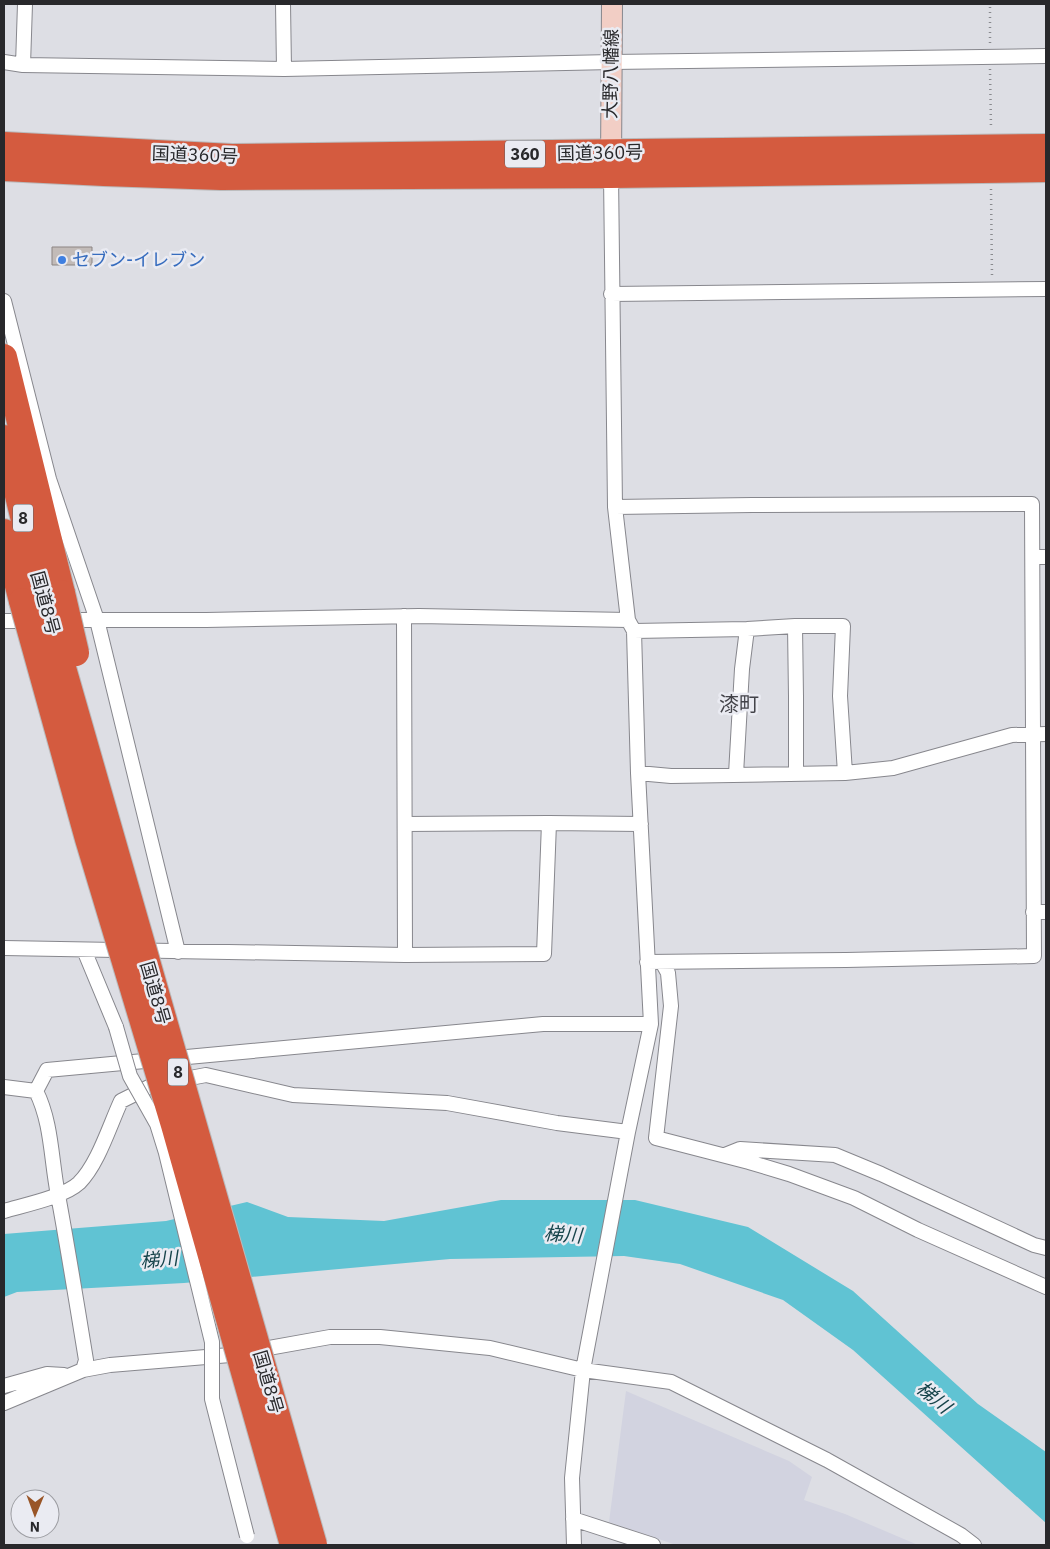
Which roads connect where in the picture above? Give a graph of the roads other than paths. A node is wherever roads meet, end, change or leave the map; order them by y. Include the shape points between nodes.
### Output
1 (25, 4) edge
2 (283, 4) edge
3 (612, 4) edge
4 (1046, 56) edge
5 (4, 62) edge
6 (612, 62) junction
7 (23, 65) junction
8 (284, 68) junction
9 (4, 145) edge
10 (1046, 147) edge
11 (610, 164) junction
12 (4, 168) edge
13 (1046, 169) edge
14 (1046, 289) edge
15 (611, 294) junction
16 (4, 301) edge
17 (4, 358) edge
18 (4, 438) edge
19 (615, 507) junction
20 (4, 532) edge
21 (1040, 557) edge
22 (24, 602) edge
23 (404, 616) junction
24 (97, 620) junction
25 (631, 625) junction
26 (795, 626) junction
27 (747, 629) junction
28 (1040, 734) edge
29 (638, 773) junction
30 (845, 773) junction
31 (736, 774) junction
32 (796, 774) junction
33 (549, 823) junction
34 (404, 824) junction
35 (641, 824) junction
36 (98, 834) junction
37 (1040, 912) edge
38 (4, 948) edge
39 (84, 950) junction
40 (178, 952) junction
41 (405, 955) junction
42 (647, 962) junction
43 (662, 962) junction
44 (651, 1024) junction
45 (4, 1087) edge
46 (36, 1091) junction
47 (628, 1138) junction
48 (725, 1155) junction
49 (58, 1198) junction
50 (4, 1211) edge
51 (1046, 1248) edge
52 (1046, 1287) edge
53 (235, 1300) junction
54 (84, 1365) junction
55 (584, 1365) junction
56 (68, 1376) junction
57 (4, 1386) edge
58 (4, 1403) edge
59 (573, 1519) junction
60 (248, 1541) edge
61 (276, 1545) edge
62 (294, 1545) edge
63 (314, 1545) edge
64 (333, 1545) edge
65 (574, 1545) edge
66 (653, 1545) edge
67 (974, 1545) edge

1 - 7 street
2 - 8 street
3 - 6 main road, 大野八幡線
4 - 6 street
5 - 7 street
6 - 8 street
6 - 11 main road, 大野八幡線
7 - 8 street
9 - 11 highway, 国道360号 / 360 via 232,157
10 - 11 highway, 国道360号 / 360
11 - 12 highway, 国道360号 / 360 via 221,177
11 - 13 highway, 国道360号 / 360
11 - 15 street
14 - 15 street
15 - 19 street
16 - 24 street via 48,479
17 - 22 highway
18 - 22 highway, 国道8号 / 8
19 - 21 street via 1032,504
19 - 25 street
20 - 22 highway, 国道8号 / 8
21 - 28 street
22 - 24 street
22 - 36 highway, 国道8号 / 8, bridge
22 - 36 highway, bridge via 108,784
23 - 24 street
23 - 25 street
23 - 34 street
24 - 40 street
25 - 27 street
25 - 29 street
26 - 27 street
26 - 30 street via 842,626 840,696
26 - 32 street
27 - 31 street
28 - 30 street via 1012,734 893,768
28 - 37 street
29 - 31 street via 671,776
29 - 35 street
30 - 32 street
31 - 32 street
33 - 34 street
33 - 35 street
33 - 41 street via 544,954
34 - 41 street
35 - 42 street
36 - 53 highway, 国道8号 / 8, bridge via 174,1125
37 - 43 street via 1034,956
38 - 39 street
39 - 40 street
39 - 60 street, bridge via 116,1027 130,1076 157,1124 166,1153 212,1342 212,1399
40 - 41 street
42 - 43 street
42 - 44 street
43 - 48 street via 668,972 672,1006 656,1138
44 - 46 street via 544,1024 47,1070
44 - 47 street
45 - 46 street
46 - 49 street via 47,1121
47 - 49 street via 447,1103 293,1095 206,1075 153,1085 121,1102 98,1157 78,1183
47 - 55 street
48 - 51 street via 740,1149 835,1155
48 - 52 street via 854,1198
49 - 50 street
49 - 54 street
53 - 61 highway, bridge via 226,1363
53 - 62 highway, 国道8号 / 8, bridge
53 - 63 highway, 国道8号 / 8, bridge
53 - 64 highway, bridge via 292,1419
54 - 55 street via 230,1355 330,1337 380,1337 490,1348
54 - 56 street
55 - 59 street via 572,1478
55 - 67 street via 671,1382 827,1460
56 - 57 street via 47,1374
56 - 58 street
59 - 65 street
59 - 66 street

